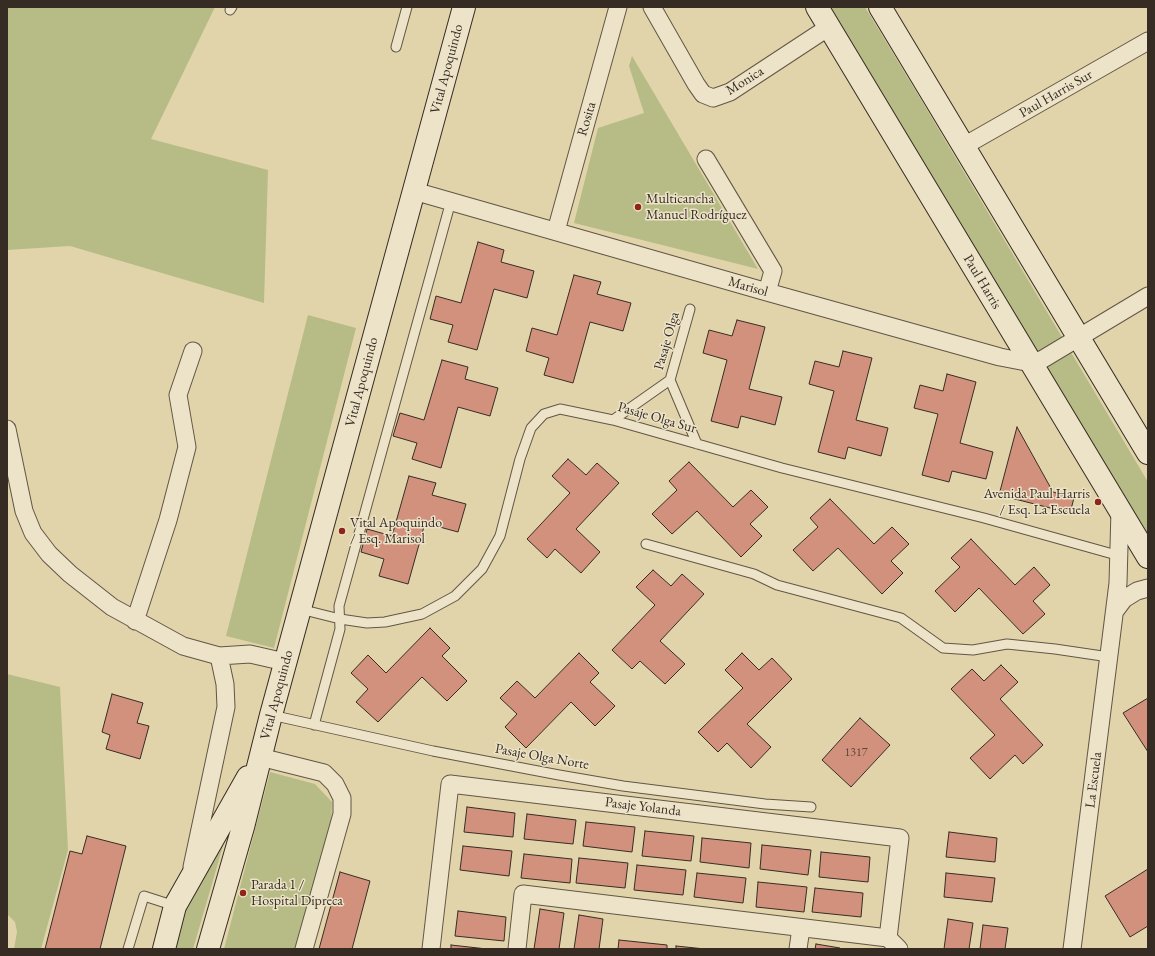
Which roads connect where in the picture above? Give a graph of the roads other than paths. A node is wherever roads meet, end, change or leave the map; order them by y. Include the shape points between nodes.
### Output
1 (407, 7) edge
2 (464, 7) edge
3 (618, 7) edge
4 (652, 7) edge
5 (817, 7) edge
6 (880, 7) edge
7 (830, 27) junction
8 (1148, 41) edge
9 (396, 47) dead end
10 (964, 146) junction
11 (706, 159) dead end
12 (414, 191) junction
13 (451, 201) junction
14 (556, 231) junction
15 (767, 292) junction
16 (1148, 296) edge
17 (690, 309) dead end
18 (1079, 338) junction
19 (193, 351) dead end
20 (1031, 363) junction
21 (670, 380) junction
22 (613, 420) junction
23 (7, 429) edge
24 (697, 444) junction
25 (1148, 453) edge
26 (1120, 510) junction
27 (646, 544) dead end
28 (1120, 556) junction
29 (1148, 557) edge
30 (1148, 588) edge
31 (300, 609) junction
32 (1115, 611) junction
33 (340, 619) junction
34 (135, 621) junction
35 (219, 656) junction
36 (1109, 657) junction
37 (285, 662) junction
38 (271, 715) junction
39 (314, 726) junction
40 (260, 757) junction
41 (811, 807) dead end
42 (188, 883) junction
43 (175, 906) junction
44 (801, 928) junction
45 (894, 944) edge
46 (128, 949) edge
47 (164, 949) edge
48 (208, 949) edge
49 (304, 949) edge
50 (431, 949) edge
51 (517, 949) edge
52 (798, 949) edge
53 (1072, 949) edge

1 - 9 lane
2 - 12 street, Vital Apoquindo
3 - 14 street, Rosita
4 - 7 street, Monica via 696,84 703,94 713,98 730,92
5 - 7 street, Paul Harris
6 - 10 street
7 - 20 street, Paul Harris
8 - 10 street, Paul Harris Sur
10 - 18 street
11 - 15 street via 772,271
12 - 13 street, Marisol
12 - 31 street, Vital Apoquindo
13 - 14 street, Marisol
13 - 33 lane via 339,606
14 - 15 street, Marisol
15 - 20 street, Marisol via 1000,357
16 - 18 street
17 - 21 lane, Pasaje Olga
18 - 20 street via 1043,360
18 - 25 street
19 - 34 street via 178,395 187,448 168,520
20 - 26 street, Paul Harris
21 - 22 lane, Pasaje Olga
21 - 24 lane, Pasaje Olga
22 - 24 lane, Pasaje Olga Sur
22 - 33 lane, Pasaje Olga Sur via 568,409 544,414 537,420 531,428 520,460 500,536 482,569 455,596 428,611 404,619 367,623
23 - 34 street via 24,512 33,533 49,554 70,574 112,607
24 - 28 lane, Pasaje Olga Sur
26 - 28 street, La Escuela
26 - 29 street, Paul Harris
27 - 36 lane via 754,574 777,585 901,618 943,648 973,650 1007,644
28 - 32 street, La Escuela
30 - 32 street via 1137,591 1124,600
31 - 33 lane, Pasaje Olga Sur
31 - 37 street, Vital Apoquindo
32 - 36 street, La Escuela
33 - 39 lane via 340,629
34 - 35 street via 183,646
35 - 37 street via 250,654
35 - 42 street via 225,684 226,707
36 - 53 street, La Escuela
37 - 38 street, Vital Apoquindo
38 - 39 lane, Pasaje Olga Norte
38 - 40 street, Vital Apoquindo
39 - 41 lane, Pasaje Olga Norte via 433,751 616,784 765,804
40 - 42 street, Vital Apoquindo
40 - 48 street, Vital Apoquindo via 244,827
40 - 49 street via 324,773 335,784 342,798 342,814
42 - 43 street, Vital Apoquindo
43 - 46 lane via 144,896
43 - 47 street, Vital Apoquindo
44 - 45 street, Pasaje Yolanda
44 - 51 street, Pasaje Yolanda via 523,894
44 - 52 street
45 - 50 street, Pasaje Yolanda via 900,838 450,784

